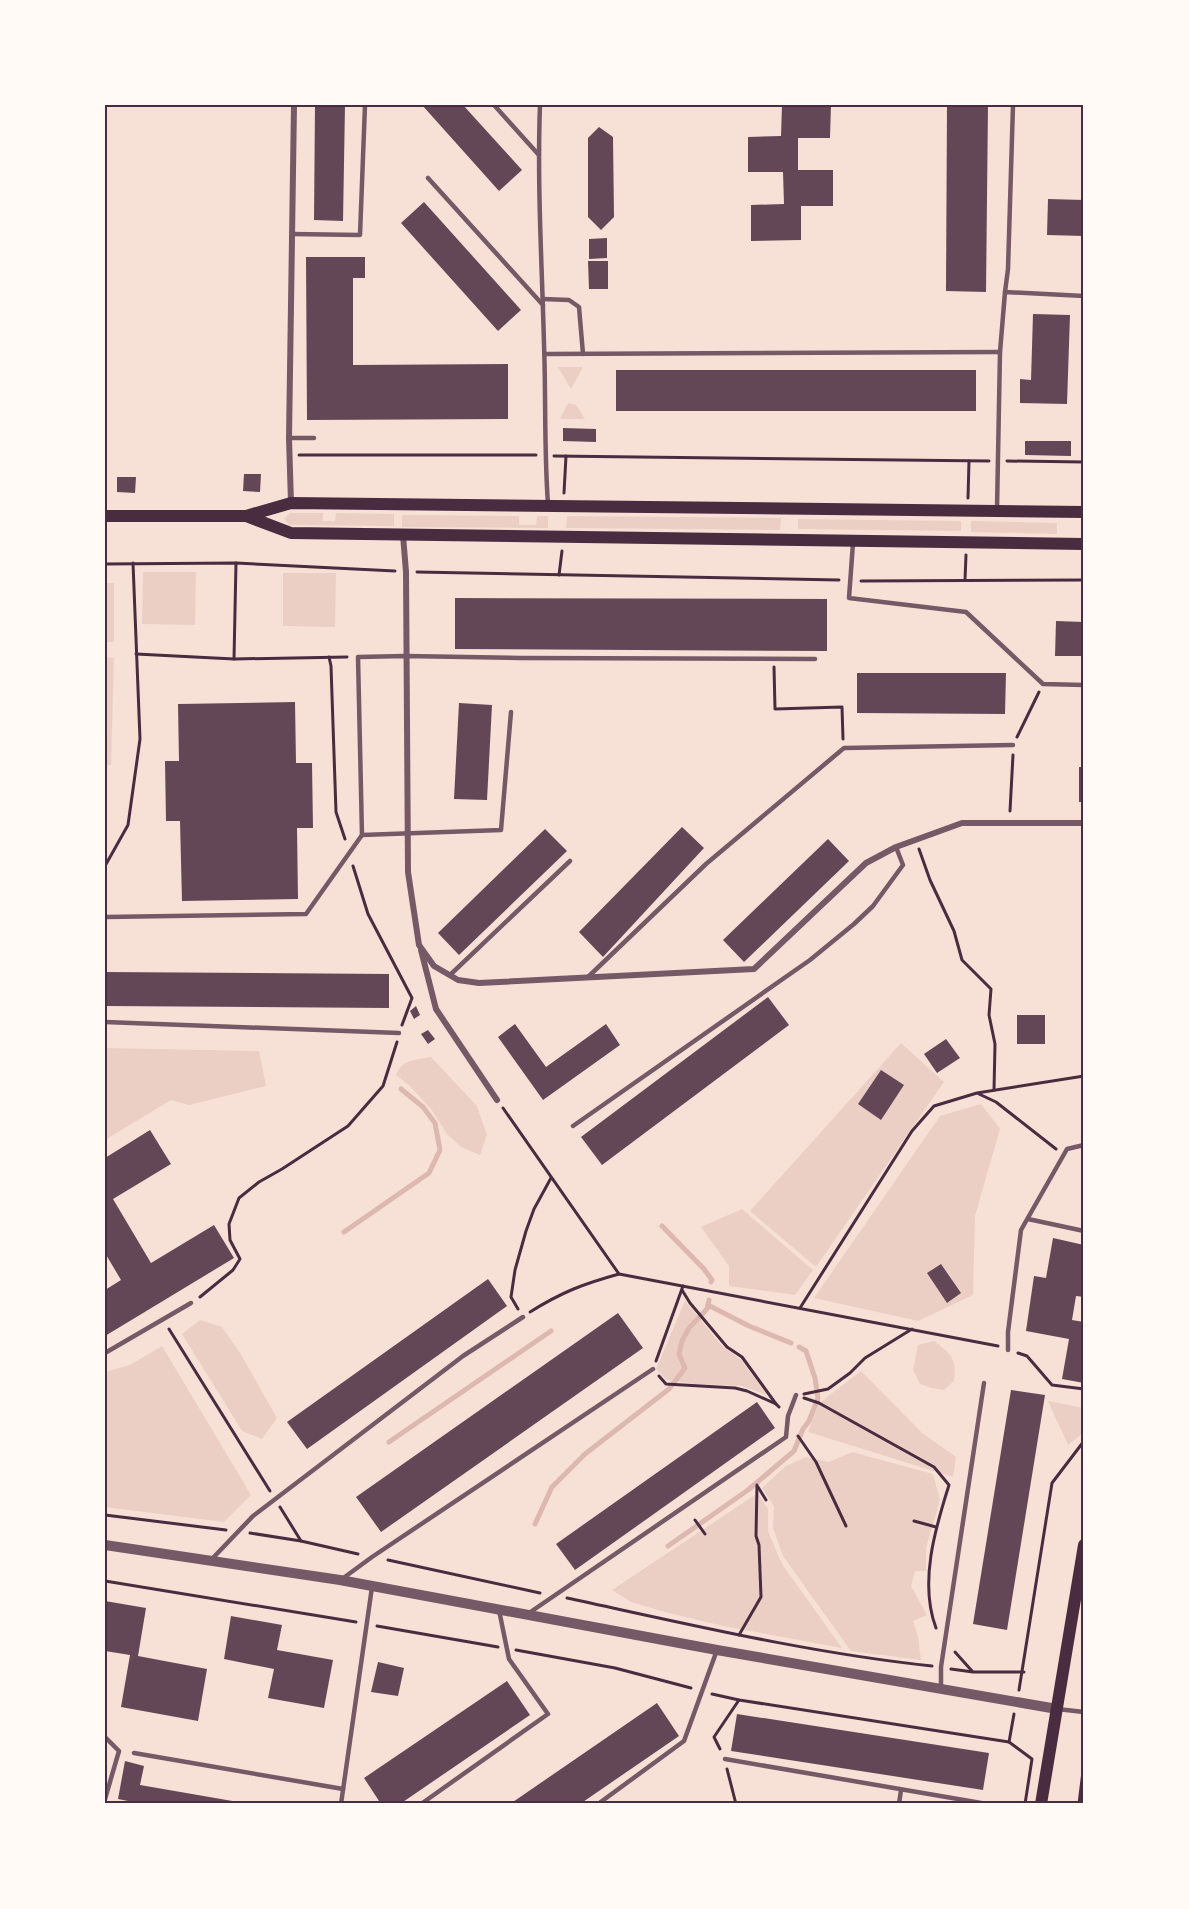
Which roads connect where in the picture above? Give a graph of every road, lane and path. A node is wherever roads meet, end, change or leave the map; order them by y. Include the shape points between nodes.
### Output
1 (294, 105) edge
2 (365, 105) edge
3 (494, 105) edge
4 (540, 105) edge
5 (1013, 105) edge
6 (538, 154) junction
7 (428, 178) dead end
8 (292, 234) junction
9 (1005, 292) junction
10 (1084, 296) edge
11 (543, 302) junction
12 (1000, 352) junction
13 (545, 354) junction
14 (583, 354) junction
15 (289, 438) junction
16 (314, 438) dead end
17 (289, 455) junction
18 (544, 455) junction
19 (998, 461) junction
20 (1084, 462) edge
21 (291, 503) junction
22 (548, 506) junction
23 (997, 511) junction
24 (1084, 512) edge
25 (105, 516) edge
26 (246, 516) junction
27 (403, 535) junction
28 (853, 541) junction
29 (1084, 544) edge
30 (966, 551) dead end
31 (236, 562) junction
32 (133, 563) junction
33 (105, 564) edge
34 (406, 572) junction
35 (850, 580) junction
36 (965, 580) junction
37 (1084, 580) edge
38 (136, 654) junction
39 (405, 656) junction
40 (329, 657) junction
41 (358, 657) junction
42 (234, 659) junction
43 (774, 659) junction
44 (815, 659) dead end
45 (1043, 684) junction
46 (1084, 685) edge
47 (511, 712) dead end
48 (1013, 745) junction
49 (844, 748) junction
50 (1010, 822) junction
51 (1084, 823) edge
52 (407, 833) junction
53 (362, 835) junction
54 (915, 839) junction
55 (896, 847) junction
56 (350, 852) junction
57 (570, 861) dead end
58 (105, 866) edge
59 (105, 917) edge
60 (419, 945) junction
61 (450, 975) junction
62 (588, 977) junction
63 (105, 1022) edge
64 (399, 1033) junction
65 (1084, 1076) edge
66 (994, 1090) junction
67 (977, 1093) junction
68 (497, 1100) joint
69 (573, 1126) dead end
70 (1084, 1145) edge
71 (1064, 1154) junction
72 (551, 1177) junction
73 (1028, 1219) junction
74 (1084, 1231) edge
75 (619, 1274) junction
76 (683, 1288) junction
77 (191, 1303) joint
78 (800, 1308) junction
79 (523, 1317) junction
80 (163, 1320) junction
81 (912, 1329) junction
82 (1008, 1350) junction
83 (105, 1353) edge
84 (653, 1369) junction
85 (984, 1383) dead end
86 (1084, 1389) edge
87 (796, 1395) joint
88 (814, 1401) dead end
89 (776, 1404) junction
90 (788, 1416) junction
91 (796, 1434) dead end
92 (1084, 1442) edge
93 (275, 1499) junction
94 (766, 1500) dead end
95 (695, 1520) dead end
96 (914, 1521) dead end
97 (846, 1526) dead end
98 (936, 1527) junction
99 (705, 1534) dead end
100 (301, 1541) dead end
101 (105, 1545) edge
102 (1084, 1546) edge
103 (211, 1560) junction
104 (340, 1580) junction
105 (105, 1581) edge
106 (373, 1586) junction
107 (499, 1609) junction
108 (527, 1614) junction
109 (366, 1624) junction
110 (739, 1635) dead end
111 (945, 1642) junction
112 (507, 1649) junction
113 (717, 1650) junction
114 (973, 1672) dead end
115 (941, 1690) junction
116 (703, 1691) junction
117 (1017, 1702) junction
118 (1057, 1709) junction
119 (1084, 1712) edge
120 (105, 1737) edge
121 (1009, 1742) junction
122 (134, 1753) dead end
123 (725, 1759) dead end
124 (1084, 1763) edge
125 (343, 1789) junction
126 (902, 1790) junction
127 (105, 1798) edge
128 (341, 1804) edge
129 (421, 1804) edge
130 (598, 1804) edge
131 (899, 1804) edge
132 (987, 1804) edge
133 (1024, 1804) edge
134 (1041, 1804) edge
135 (1079, 1804) edge

1 - 8 street
2 - 8 lane via 360,235
3 - 6 lane
4 - 6 lane
5 - 9 lane
6 - 11 lane
7 - 11 lane
8 - 15 street
9 - 10 lane
9 - 12 lane
11 - 13 lane
11 - 14 lane via 569,300 579,307
12 - 14 lane
12 - 19 lane
13 - 14 lane
13 - 18 lane
15 - 16 lane
15 - 17 street
17 - 18 path
17 - 21 street
18 - 19 path
18 - 22 lane
19 - 20 path
19 - 23 lane
21 - 22 main road
21 - 26 main road
22 - 23 main road
23 - 24 main road
25 - 26 main road
26 - 27 main road via 291,533
27 - 28 main road
27 - 34 street
28 - 29 main road
28 - 35 lane
30 - 36 path
31 - 32 path
31 - 34 path
31 - 42 path
32 - 33 path
32 - 38 path
34 - 35 path
34 - 39 street
35 - 36 path
35 - 45 lane via 849,598 966,612
36 - 37 path
38 - 42 path
38 - 58 path via 140,739 133,793 128,825
39 - 41 lane
39 - 43 lane
39 - 52 street
40 - 41 path
40 - 42 path
40 - 56 path via 336,812
41 - 53 lane
43 - 44 lane
43 - 49 path via 776,708 842,707
45 - 46 lane
45 - 48 path
47 - 52 lane via 501,830
48 - 49 lane
48 - 50 path
49 - 62 lane via 706,864
50 - 51 street
50 - 54 street via 962,823
52 - 53 lane
52 - 60 street via 408,872
53 - 56 lane
54 - 55 street
54 - 66 path via 962,960 991,989 989,1015 996,1044
55 - 62 street via 866,863 754,969
55 - 69 lane via 903,865 873,906 854,924 810,960
56 - 59 lane via 306,914
56 - 64 path via 368,914 412,998
57 - 61 lane
60 - 61 street via 434,966
60 - 68 street via 436,1009
61 - 62 street via 479,983
63 - 64 lane
64 - 77 path via 383,1086 348,1126 239,1198 229,1224 230,1240 240,1258 214,1287
65 - 66 path
66 - 67 path
67 - 71 path via 996,1102
67 - 78 path via 934,1106 912,1131
68 - 72 path
70 - 71 lane via 1067,1149
71 - 73 lane
72 - 75 path
72 - 79 path via 534,1209 515,1270 511,1297
73 - 74 lane
73 - 82 lane via 1021,1230
75 - 76 path
75 - 79 path via 576,1287
76 - 78 path
76 - 84 path
76 - 89 path via 690,1303 727,1347 742,1357
77 - 80 lane
78 - 81 path
79 - 93 lane via 463,1356
80 - 83 lane
80 - 93 path
81 - 82 path
81 - 87 path via 866,1358 828,1389
82 - 86 path via 1027,1356 1052,1385
84 - 89 path via 666,1384 735,1388
84 - 104 lane
85 - 111 lane
87 - 90 lane
88 - 98 path via 934,1467 949,1485
89 - 90 path
90 - 108 lane via 786,1437
91 - 97 path via 816,1462
92 - 117 path via 1052,1483
93 - 100 path
93 - 103 lane
94 - 110 path via 758,1485 756,1536 761,1597
95 - 99 path
96 - 98 path
98 - 111 path via 930,1612
101 - 103 street
102 - 118 main road
103 - 104 street
104 - 106 street
105 - 109 path
106 - 107 street
106 - 109 lane
107 - 108 street
107 - 112 lane
108 - 113 street
109 - 112 path
109 - 125 lane
111 - 114 path
111 - 115 lane
112 - 116 path via 615,1668
112 - 129 lane via 509,1659 548,1714
113 - 115 street
113 - 116 lane
115 - 117 street
116 - 121 path
116 - 130 lane via 684,1741
117 - 118 street
117 - 121 path
118 - 119 lane
118 - 134 main road
120 - 127 lane via 119,1751
121 - 133 path via 1032,1759
122 - 125 lane
123 - 126 lane
124 - 135 path
125 - 128 lane
126 - 131 lane
126 - 132 lane

